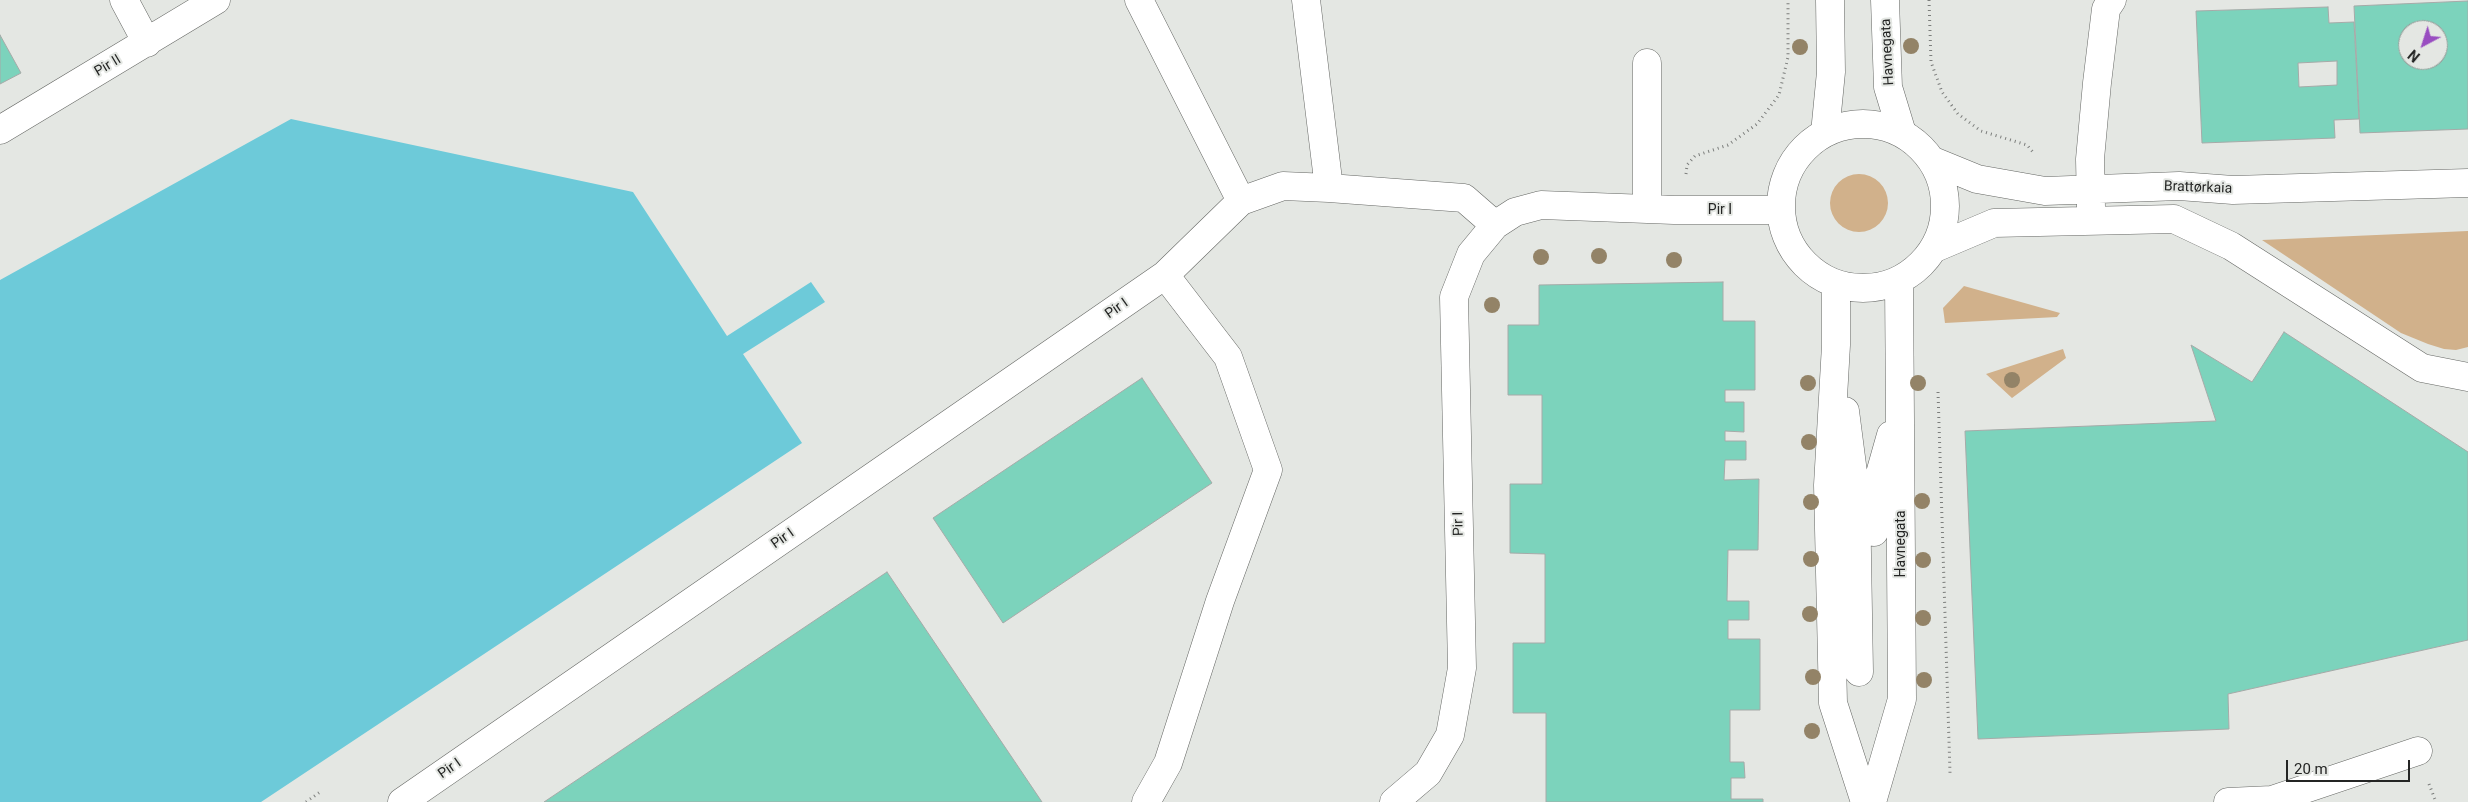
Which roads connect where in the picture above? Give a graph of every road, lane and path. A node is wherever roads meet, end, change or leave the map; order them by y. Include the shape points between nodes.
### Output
1 (124, 0) edge
2 (216, 0) edge
3 (1139, 0) edge
4 (1306, 0) edge
5 (1788, 0) edge
6 (1830, 0) edge
7 (1885, 0) edge
8 (1929, 0) edge
9 (2112, 0) edge
10 (147, 43) junction
11 (1647, 63) dead end
12 (0, 130) edge
13 (1825, 133) junction
14 (1902, 133) junction
15 (2036, 156) dead end
16 (1933, 161) junction
17 (1686, 176) dead end
18 (2468, 183) edge
19 (1329, 188) junction
20 (2091, 189) junction
21 (1241, 201) junction
22 (1647, 209) junction
23 (1781, 210) junction
24 (2091, 221) junction
25 (1496, 225) junction
26 (1935, 248) junction
27 (1165, 275) junction
28 (1899, 282) junction
29 (1836, 285) junction
30 (1836, 345) junction
31 (2468, 377) edge
32 (1938, 384) dead end
33 (1900, 404) junction
34 (2418, 752) dead end
35 (1950, 774) dead end
36 (320, 792) dead end
37 (306, 802) edge
38 (402, 802) edge
39 (1146, 802) edge
40 (1394, 802) edge
41 (1865, 802) edge
42 (1872, 802) edge
43 (2228, 802) edge

1 - 10 street
2 - 10 street, Pir II
3 - 21 street
4 - 19 street
5 - 17 path via 1788,57 1779,95 1757,124 1728,145 1694,156 1687,165
6 - 13 street via 1831,72
7 - 14 street, Havnegata via 1888,87
8 - 15 path via 1931,62 1942,92 1958,114 1981,131 2027,144
9 - 20 street via 2106,9 2097,83 2090,159
10 - 12 street, Pir II
11 - 22 street
13 - 14 street via 1850,125 1876,124
13 - 23 street via 1806,147 1791,165 1783,187
14 - 16 street
16 - 20 street, Brattørkaia via 1986,180 2046,191
16 - 26 street via 1944,186 1946,212
18 - 20 street, Brattørkaia via 2233,190 2179,186
19 - 21 street via 1283,186
19 - 25 street via 1464,198
20 - 24 street
21 - 27 street, Pir I
22 - 23 street, Pir I
22 - 25 street, Pir I via 1541,205 1515,212
23 - 29 street via 1786,234 1797,256 1815,273
24 - 26 street via 1994,223
24 - 31 street via 2174,219 2231,246 2422,368
25 - 40 street, Pir I via 1471,254 1454,297 1462,668 1450,734 1428,772
26 - 28 street via 1920,267
27 - 38 street, Pir I
27 - 39 street via 1228,357 1268,470 1220,601 1168,763
28 - 29 street via 1857,289
28 - 33 street, Havnegata
29 - 30 street
30 - 33 street via 1856,496 1867,673 1874,496
30 - 41 street via 1828,485 1833,703
32 - 35 path
33 - 42 street, Havnegata via 1902,700
34 - 43 street via 2272,800
36 - 37 path

